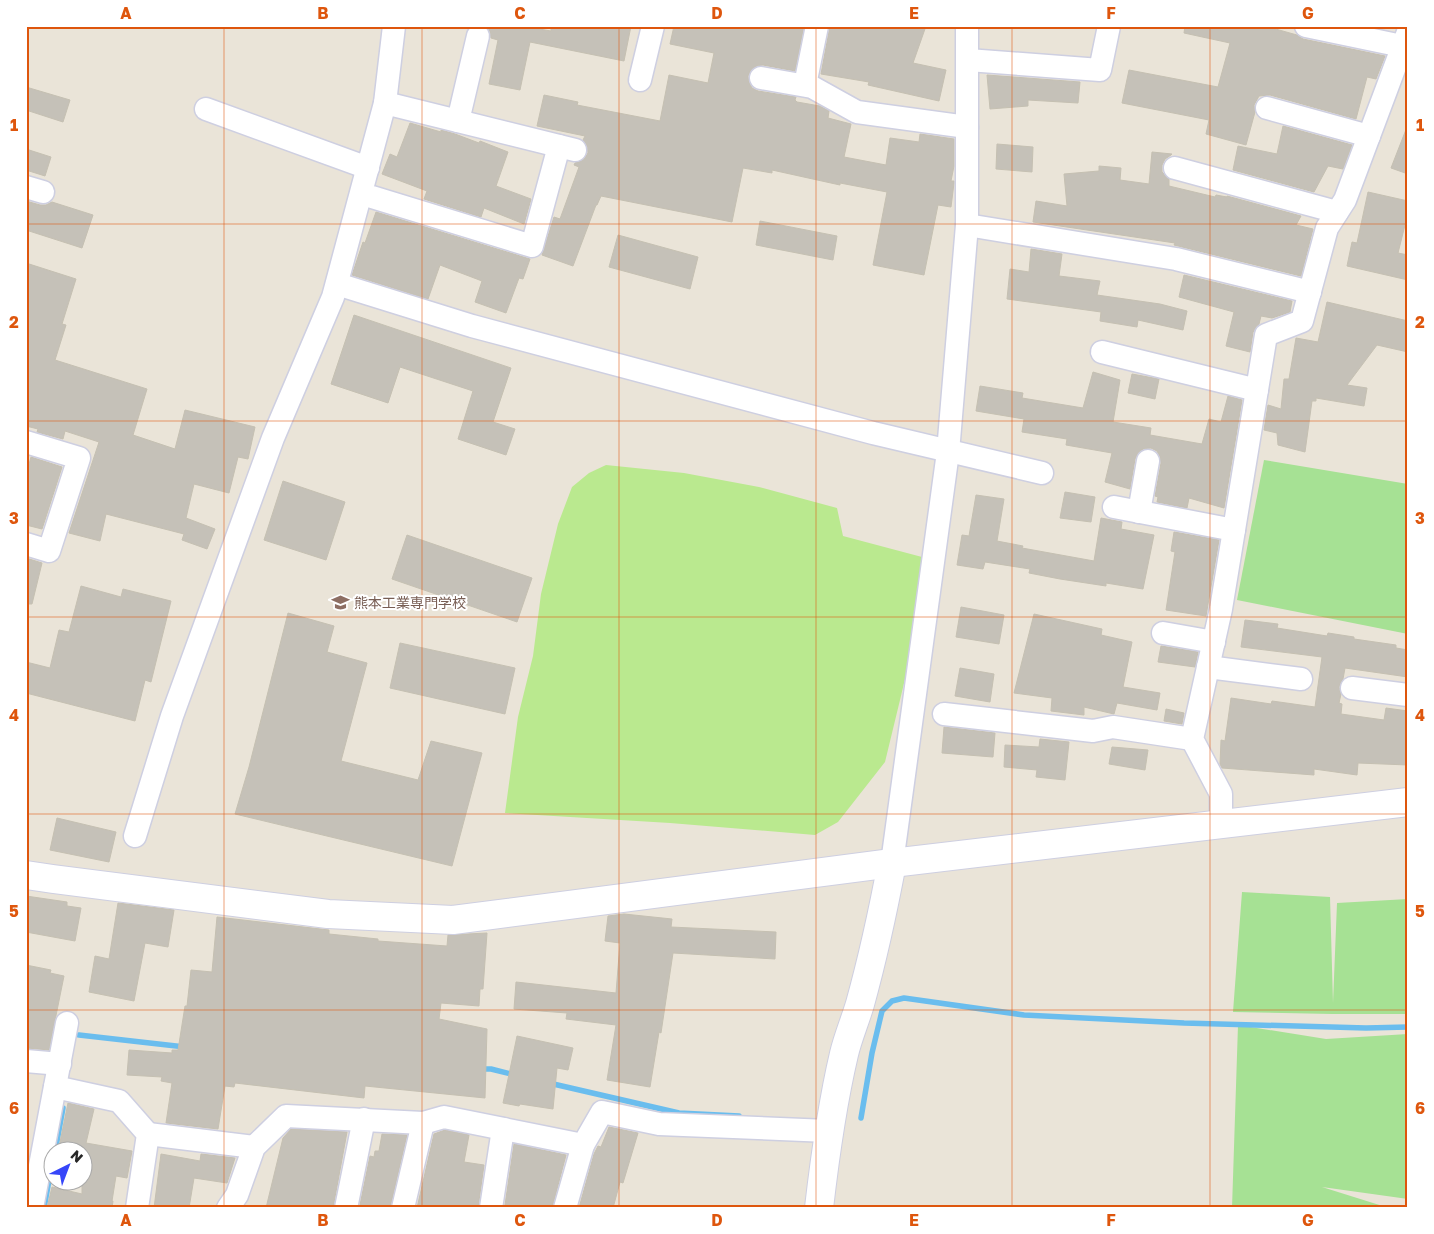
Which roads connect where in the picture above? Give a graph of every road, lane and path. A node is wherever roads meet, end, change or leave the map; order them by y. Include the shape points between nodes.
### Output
1 (394, 26) edge
2 (654, 26) edge
3 (817, 26) edge
4 (967, 26) edge
5 (1109, 26) edge
6 (1306, 26) edge
7 (478, 36) dead end
8 (1405, 39) edge
9 (968, 60) junction
10 (761, 78) dead end
11 (640, 80) dead end
12 (805, 85) junction
13 (385, 103) junction
14 (1266, 108) dead end
15 (206, 109) dead end
16 (458, 121) junction
17 (967, 127) junction
18 (1369, 136) junction
19 (368, 168) junction
20 (1175, 168) dead end
21 (372, 197) dead end
22 (1338, 212) junction
23 (967, 225) junction
24 (337, 284) junction
25 (1310, 292) junction
26 (1102, 352) dead end
27 (1257, 390) junction
28 (26, 442) edge
29 (948, 452) junction
30 (1148, 461) dead end
31 (1042, 472) dead end
32 (1114, 508) dead end
33 (1139, 512) junction
34 (1234, 530) junction
35 (26, 544) edge
36 (1163, 633) dead end
37 (1214, 642) junction
38 (1208, 667) junction
39 (1301, 679) dead end
40 (1352, 688) dead end
41 (1408, 695) edge
42 (944, 714) dead end
43 (1192, 739) junction
44 (1408, 802) edge
45 (1221, 824) junction
46 (135, 836) dead end
47 (892, 863) junction
48 (26, 875) edge
49 (67, 1023) dead end
50 (26, 1061) edge
51 (60, 1064) junction
52 (55, 1087) junction
53 (364, 1120) junction
54 (423, 1123) junction
55 (502, 1129) junction
56 (828, 1131) junction
57 (148, 1134) junction
58 (583, 1145) junction
59 (254, 1147) junction
60 (32, 1208) edge
61 (137, 1208) edge
62 (228, 1208) edge
63 (346, 1208) edge
64 (403, 1208) edge
65 (491, 1208) edge
66 (565, 1208) edge
67 (819, 1208) edge

1 - 13 street
2 - 11 street
3 - 12 street
4 - 9 street
5 - 9 street via 1100,70
6 - 8 street
7 - 16 street
8 - 18 street
9 - 17 street
10 - 12 street
12 - 17 street via 857,112
13 - 16 street
13 - 19 street
14 - 18 street
15 - 19 street
16 - 21 street via 567,148 532,246
17 - 23 street
18 - 22 street
19 - 24 street
20 - 22 street
22 - 25 street via 1327,228
23 - 25 street via 1176,259
23 - 29 street
24 - 29 street via 472,326
24 - 46 street via 273,438 172,716
25 - 27 street via 1302,320 1266,335
26 - 27 street
27 - 34 street
28 - 35 street via 78,458 49,552
29 - 31 street
29 - 47 street
30 - 33 street
32 - 33 street
33 - 34 street
34 - 37 street
36 - 37 street
37 - 38 street
38 - 39 street
38 - 43 street
40 - 41 street
42 - 43 street via 1093,731 1113,727
43 - 45 street via 1221,794
44 - 45 street
45 - 47 street
47 - 48 street via 453,920 328,914
47 - 56 street via 881,923 844,1052
49 - 51 street
50 - 51 street
51 - 52 street
52 - 57 street via 119,1101
52 - 60 street
53 - 54 street
53 - 59 street via 286,1116
53 - 63 street
54 - 55 street via 444,1118
54 - 64 street
55 - 58 street
55 - 65 street
56 - 58 street via 659,1124 602,1112
56 - 67 street
57 - 59 street
57 - 61 street
58 - 66 street
59 - 62 street via 237,1195

